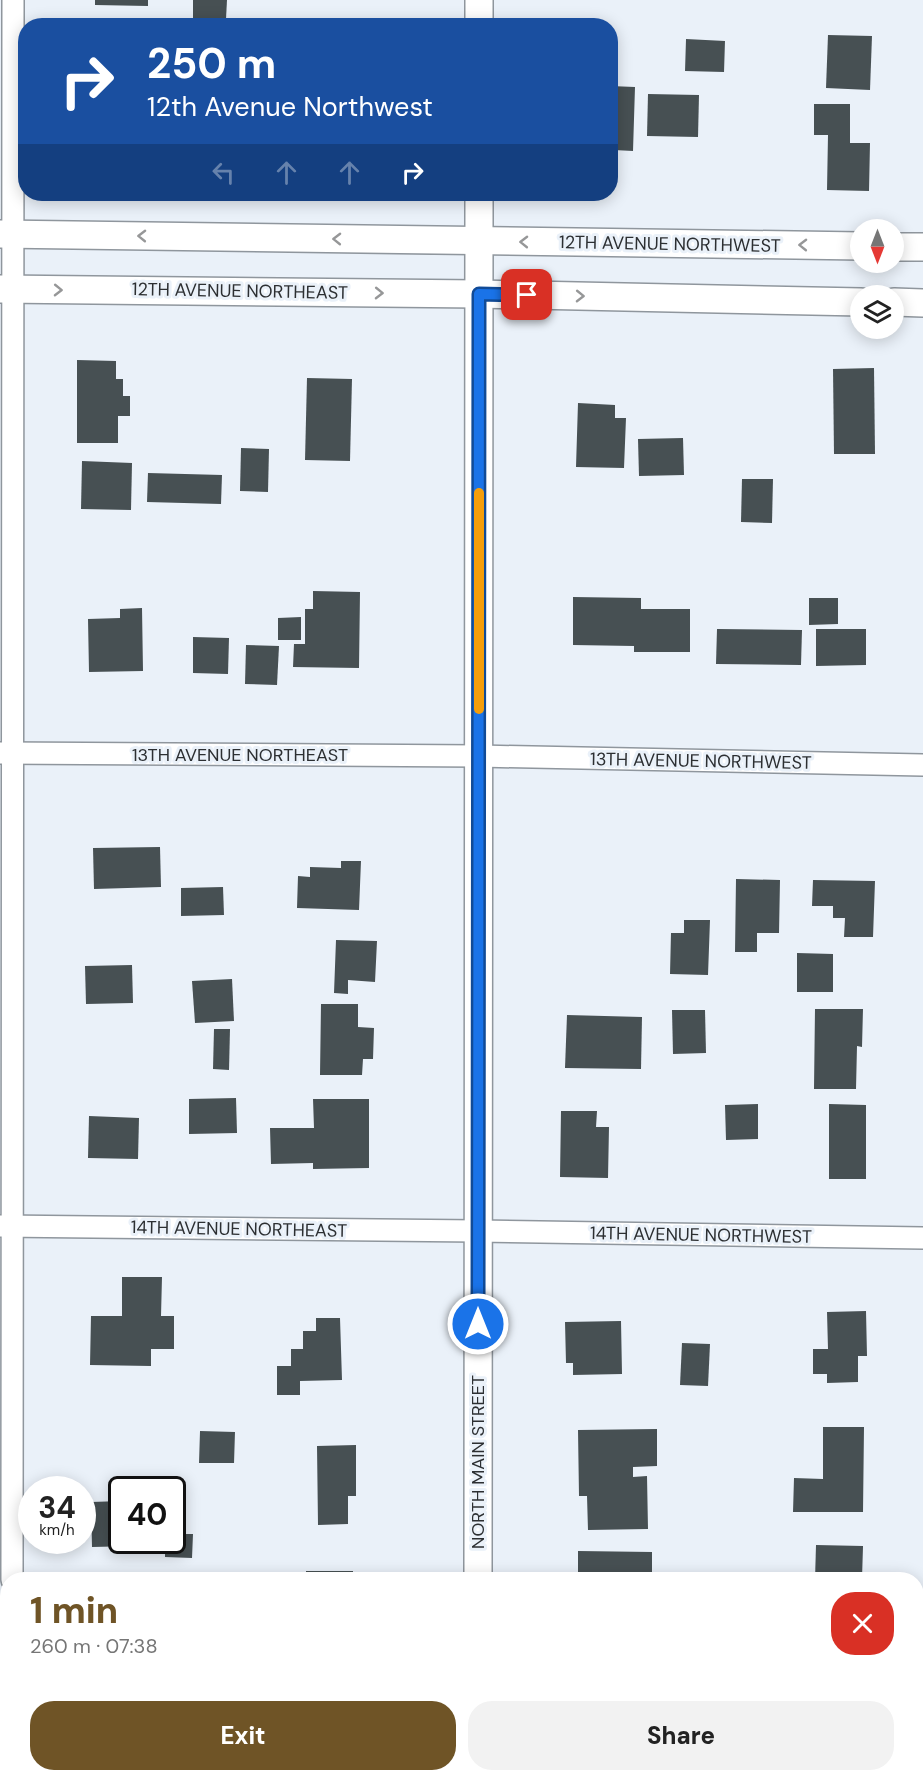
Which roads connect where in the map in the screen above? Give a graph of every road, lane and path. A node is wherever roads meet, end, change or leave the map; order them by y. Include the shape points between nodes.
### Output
1 (13, 0) edge
2 (479, 0) edge
3 (479, 18) edge
4 (479, 201) edge
5 (6, 235) edge
6 (479, 241) junction
7 (850, 246) edge
8 (904, 247) edge
9 (923, 247) edge
10 (7, 289) edge
11 (479, 294) junction
12 (850, 302) edge
13 (904, 302) edge
14 (923, 303) edge
15 (6, 753) edge
16 (479, 756) junction
17 (923, 765) edge
18 (7, 1226) edge
19 (478, 1231) junction
20 (923, 1238) edge
21 (12, 1572) edge
22 (478, 1572) edge

1 - 5 street
2 - 3 street
4 - 6 street, NORTH MAIN STREET
6 -> 5 street
5 - 10 street
7 -> 6 street, 12TH AVENUE NORTHWEST
6 - 11 street, NORTH MAIN STREET
8 - 9 street
10 -> 11 street, 12TH AVENUE NORTHEAST
10 - 15 street
11 -> 12 street
11 - 16 street, NORTH MAIN STREET
13 - 14 street
15 - 16 street, 13TH AVENUE NORTHEAST
15 - 18 street
16 - 17 street, 13TH AVENUE NORTHWEST
16 - 19 street, NORTH MAIN STREET
18 - 19 street, 14TH AVENUE NORTHEAST
18 - 21 street
19 - 20 street, 14TH AVENUE NORTHWEST
19 - 22 street, NORTH MAIN STREET

